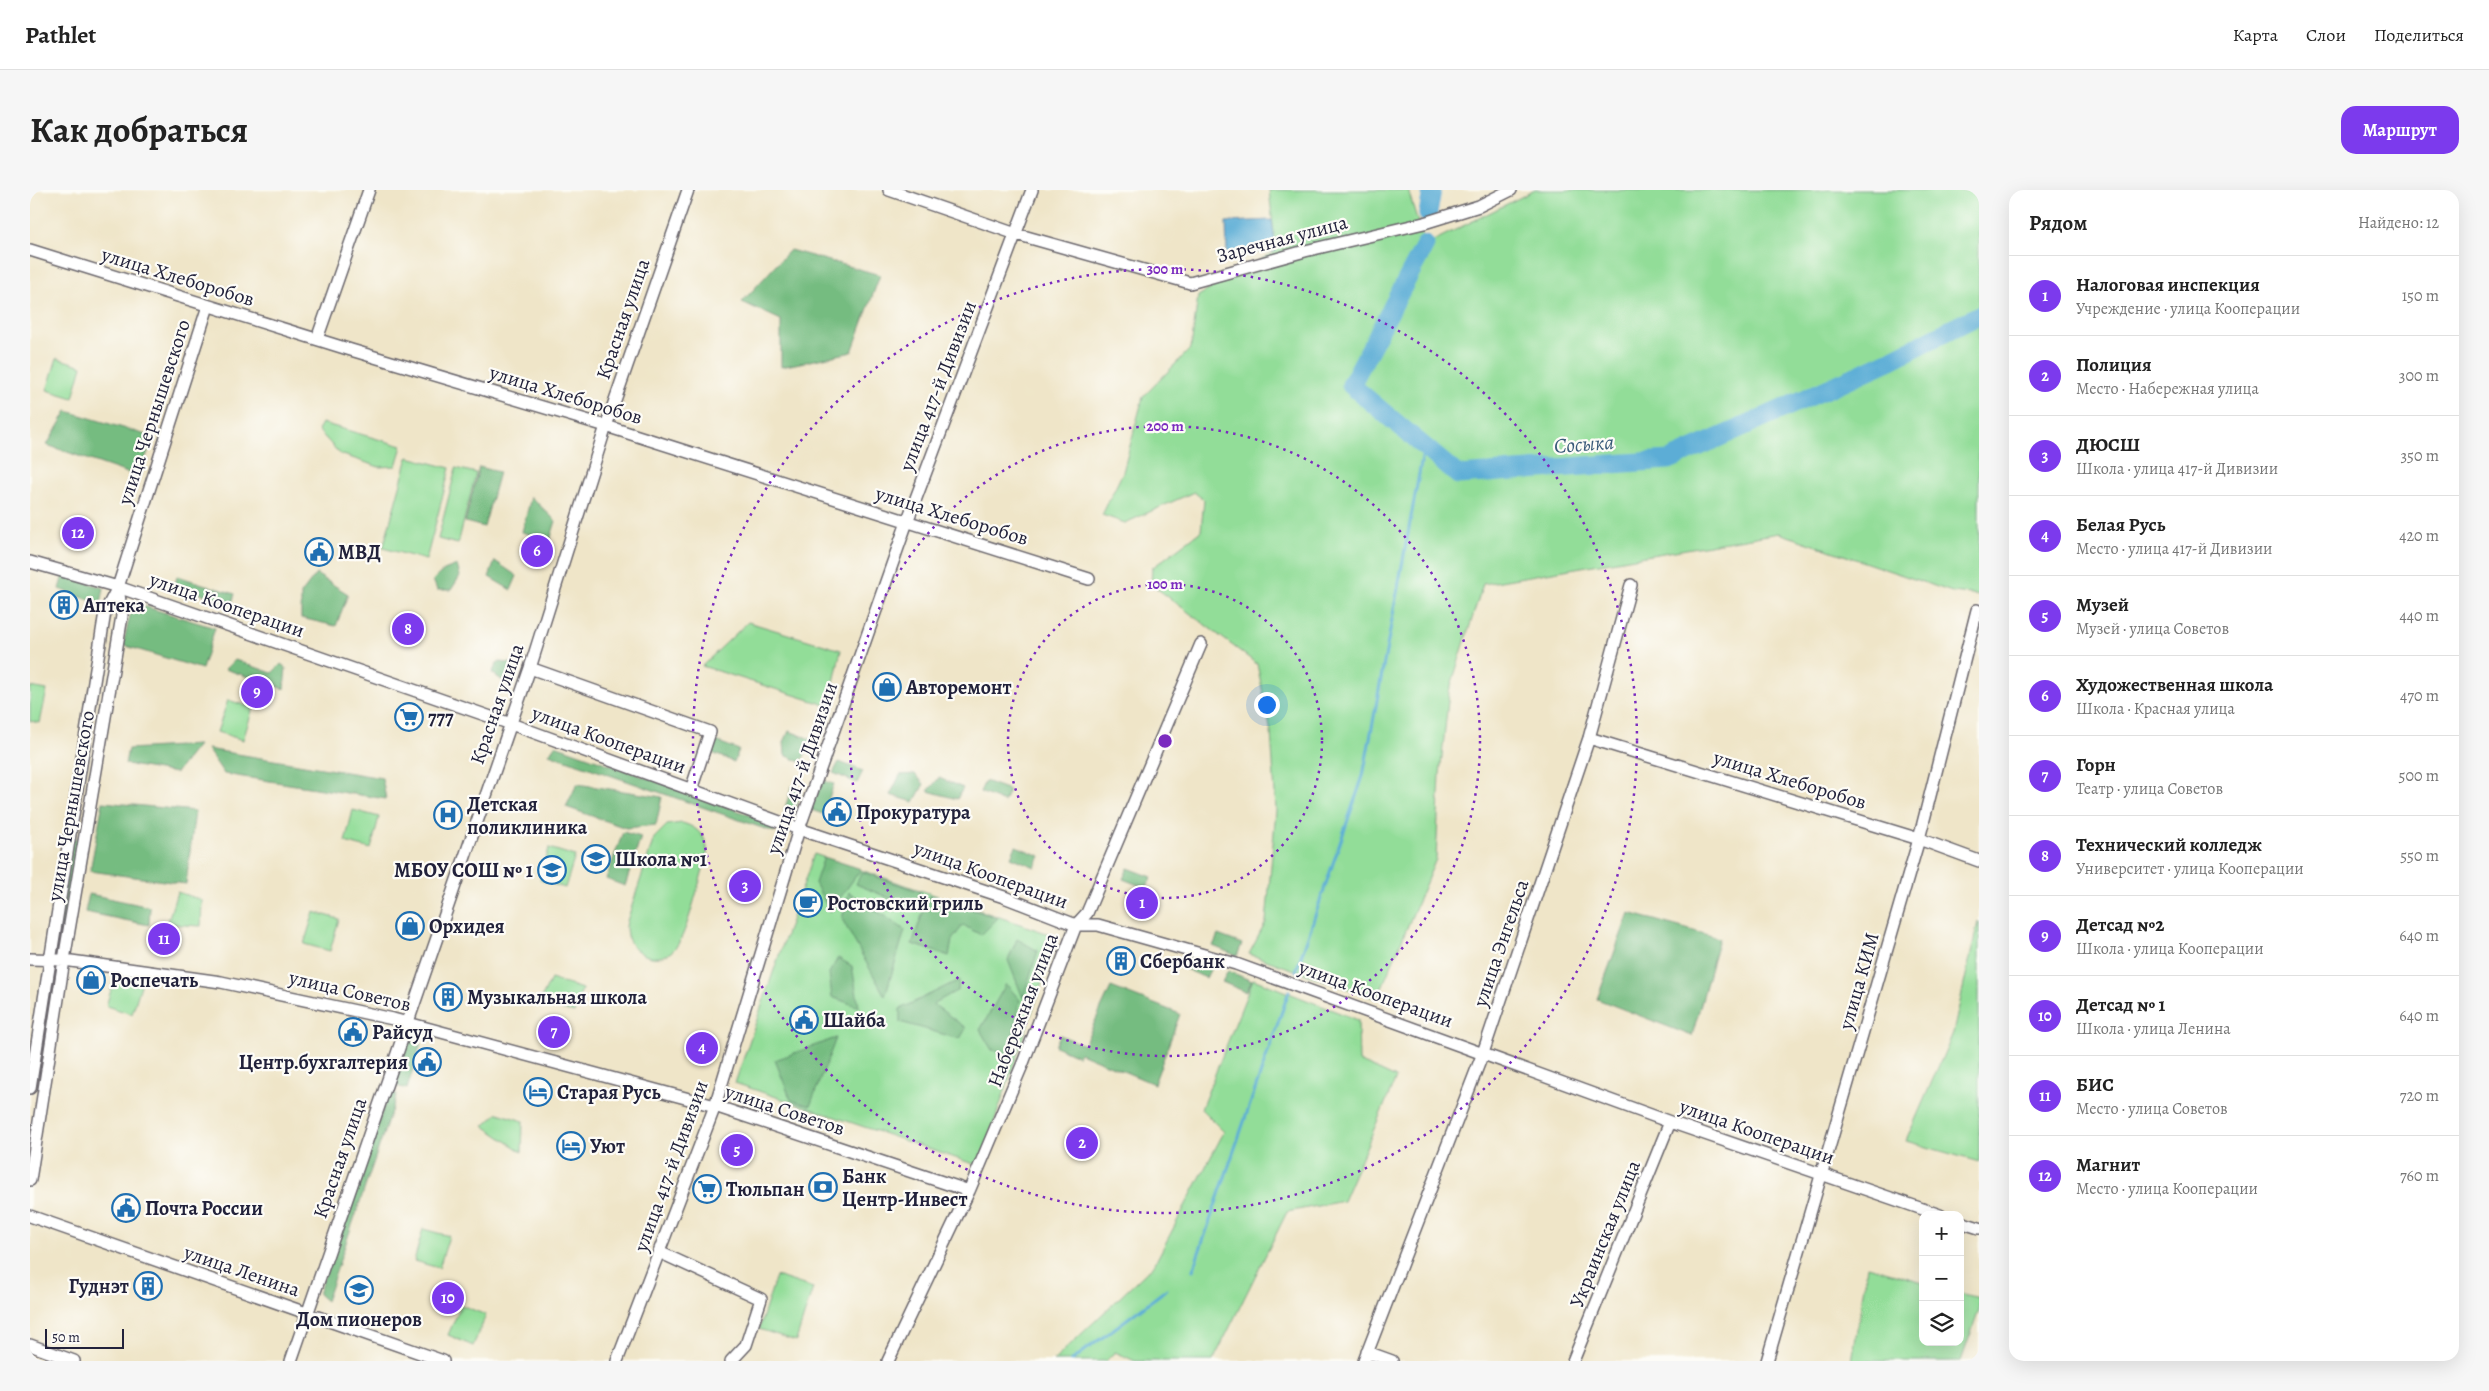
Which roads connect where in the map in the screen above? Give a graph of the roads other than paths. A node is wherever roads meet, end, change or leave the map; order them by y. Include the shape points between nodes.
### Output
1 (369, 190) edge
2 (688, 190) edge
3 (889, 190) edge
4 (1032, 190) edge
5 (1511, 190) edge
6 (1016, 234) junction
7 (30, 250) edge
8 (208, 306) junction
9 (317, 339) junction
10 (606, 426) junction
11 (907, 522) junction
12 (30, 562) edge
13 (1089, 579) dead end
14 (1631, 585) dead end
15 (118, 587) junction
16 (1977, 610) dead end
17 (1201, 644) dead end
18 (530, 668) junction
19 (510, 724) junction
20 (1589, 738) junction
21 (691, 790) junction
22 (799, 829) junction
23 (1919, 839) junction
24 (1979, 861) edge
25 (1076, 925) junction
26 (30, 959) edge
27 (50, 960) junction
28 (64, 960) junction
29 (407, 1023) junction
30 (1483, 1053) junction
31 (30, 1088) edge
32 (715, 1106) junction
33 (1670, 1122) junction
34 (1822, 1175) junction
35 (30, 1180) edge
36 (970, 1191) junction
37 (1928, 1211) edge
38 (30, 1216) edge
39 (1964, 1223) edge
40 (1979, 1228) edge
41 (659, 1252) junction
42 (306, 1314) junction
43 (30, 1345) edge
44 (1366, 1357) edge
45 (74, 1361) edge
46 (291, 1361) edge
47 (442, 1361) edge
48 (617, 1361) edge
49 (732, 1361) edge
50 (888, 1361) edge
51 (1392, 1361) edge
52 (1574, 1361) edge
53 (1767, 1361) edge

1 - 9 street
2 - 10 street, Красная улица
3 - 6 street, Заречная улица
4 - 6 street, улица 417-й Дивизии
5 - 6 street, Заречная улица via 1479,206 1424,223 1190,283
6 - 11 street, улица 417-й Дивизии
7 - 8 street, улица Хлеборобов
8 - 9 street, улица Хлеборобов
8 - 15 street, улица Чернышевского
9 - 10 street, улица Хлеборобов
10 - 11 street, улица Хлеборобов
10 - 18 street, Красная улица
11 - 13 street, улица Хлеборобов
11 - 22 street, улица 417-й Дивизии
12 - 15 street, улица Кооперации
14 - 20 street, улица Энгельса
15 - 19 street, улица Кооперации
15 - 27 street, улица Чернышевского via 105,612
15 - 28 street, улица Чернышевского via 122,616
16 - 23 street, улица КИМ
17 - 25 street, Набережная улица via 1086,913
18 - 19 street, Красная улица
18 - 21 street via 710,732
19 - 21 street, улица Кооперации
19 - 29 street, Красная улица
20 - 23 street, улица Хлеборобов
20 - 30 street, улица Энгельса
21 - 22 street, улица Кооперации
22 - 25 street, улица Кооперации via 960,882
22 - 32 street, улица 417-й Дивизии
23 - 24 street, улица Хлеборобов
23 - 34 street, улица КИМ
25 - 30 street, улица Кооперации via 1098,925 1236,964
25 - 36 street, Набережная улица
26 - 27 street, улица Советов
27 - 28 street, улица Советов
27 - 31 street, улица Чернышевского
28 - 29 street, улица Советов via 221,982
28 - 35 street, улица Чернышевского
29 - 32 street, улица Советов
29 - 42 street, Красная улица
30 - 33 street, улица Кооперации
30 - 44 street, улица Энгельса
32 - 36 street, улица Советов
32 - 41 street, улица 417-й Дивизии
33 - 34 street, улица Кооперации
33 - 52 street, Украинская улица
34 - 37 street, улица Кооперации
34 - 53 street, улица КИМ
36 - 50 street, Набережная улица
38 - 42 street, улица Ленина
39 - 40 street
41 - 48 street, улица 417-й Дивизии
41 - 49 street via 761,1299 746,1345
42 - 46 street, Красная улица
42 - 47 street, улица Ленина
43 - 45 street
44 - 51 street

